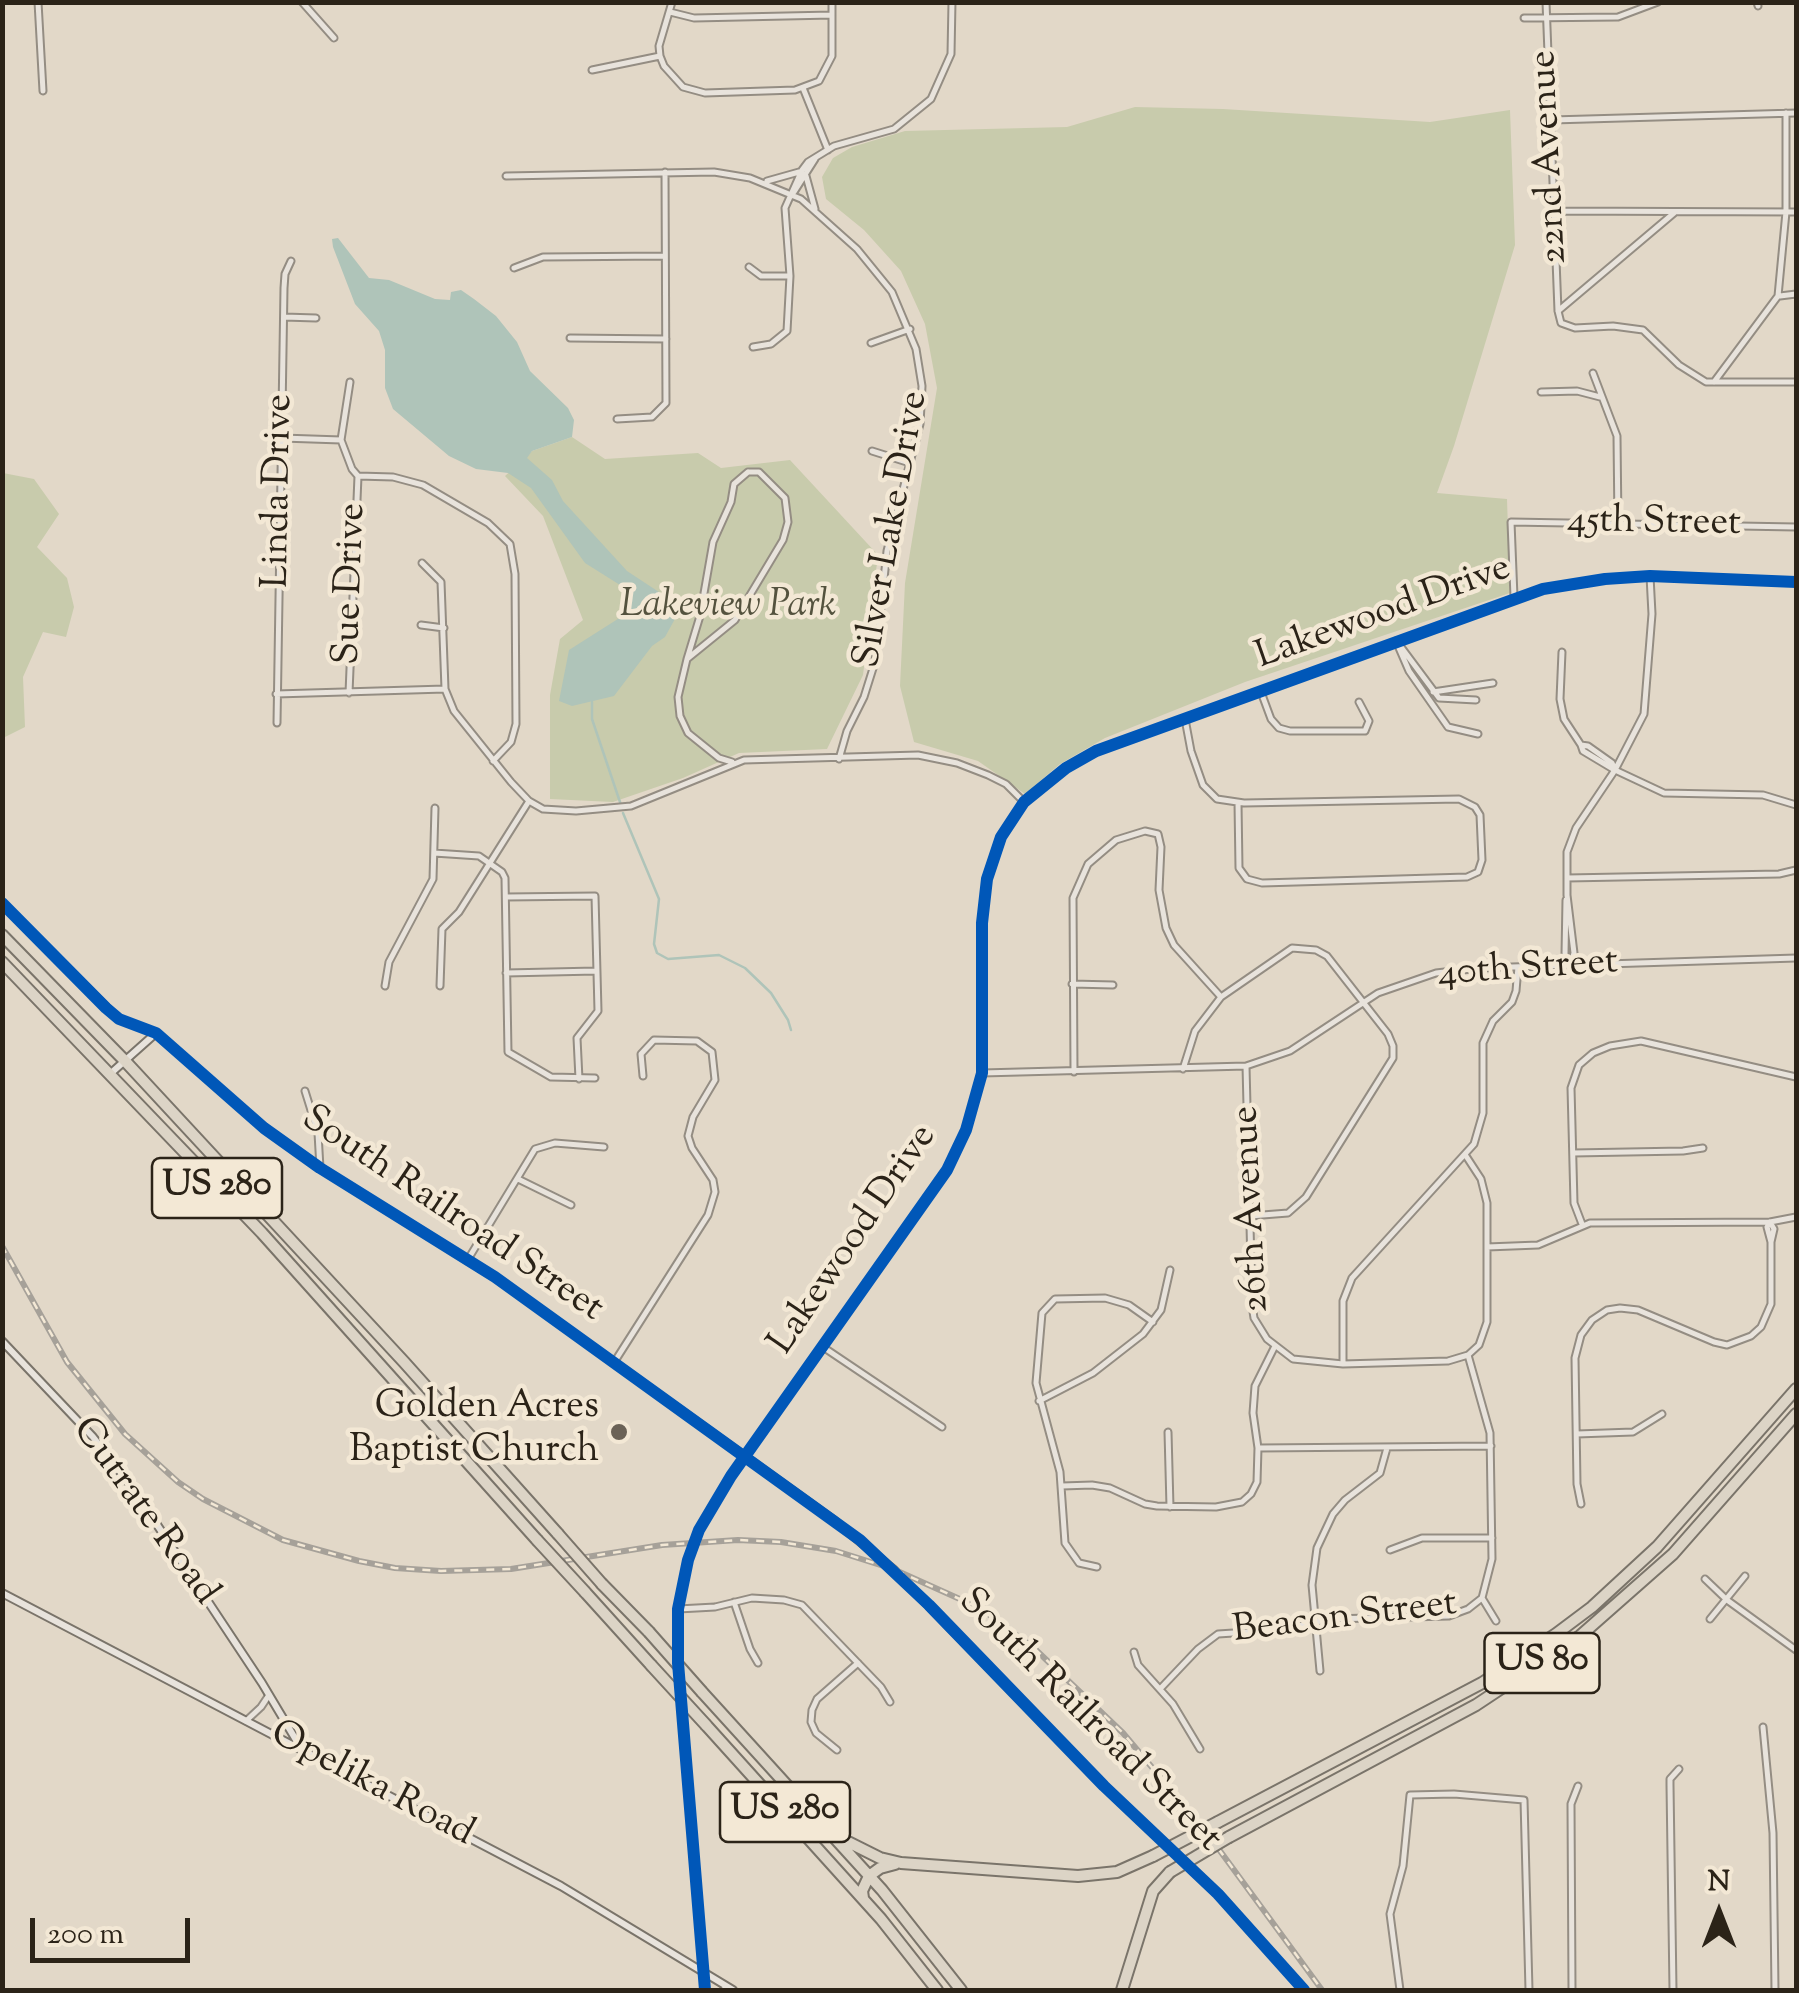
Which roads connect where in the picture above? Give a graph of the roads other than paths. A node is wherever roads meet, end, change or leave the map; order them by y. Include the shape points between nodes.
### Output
1 (38, 2) edge
2 (302, 2) edge
3 (672, 2) edge
4 (832, 2) edge
5 (952, 2) edge
6 (1546, 2) edge
7 (1658, 2) edge
8 (670, 12) junction
9 (832, 15) junction
10 (1524, 18) dead end
11 (1546, 18) junction
12 (334, 38) dead end
13 (660, 56) junction
14 (592, 70) dead end
15 (803, 88) junction
16 (43, 90) dead end
17 (1786, 113) junction
18 (1796, 113) edge
19 (1552, 120) junction
20 (828, 150) junction
21 (664, 172) junction
22 (804, 172) junction
23 (506, 176) dead end
24 (762, 182) junction
25 (792, 194) junction
26 (1555, 211) junction
27 (1676, 211) junction
28 (816, 212) junction
29 (1786, 212) junction
30 (1796, 212) edge
31 (665, 256) junction
32 (291, 260) dead end
33 (748, 267) dead end
34 (514, 268) dead end
35 (790, 276) junction
36 (1796, 294) edge
37 (1778, 296) junction
38 (1558, 312) junction
39 (284, 316) junction
40 (316, 318) dead end
41 (910, 330) junction
42 (570, 338) dead end
43 (666, 339) junction
44 (871, 343) dead end
45 (754, 347) dead end
46 (1593, 373) dead end
47 (350, 382) dead end
48 (1714, 382) junction
49 (1796, 382) edge
50 (1541, 392) dead end
51 (1602, 398) junction
52 (618, 419) dead end
53 (282, 438) junction
54 (341, 440) junction
55 (872, 451) dead end
56 (910, 462) junction
57 (358, 476) junction
58 (1618, 525) junction
59 (1796, 527) edge
60 (422, 563) dead end
61 (1650, 576) junction
62 (1796, 582) edge
63 (1514, 597) junction
64 (422, 625) dead end
65 (444, 628) junction
66 (1396, 641) junction
67 (1562, 652) dead end
68 (687, 660) junction
69 (1493, 683) dead end
70 (446, 689) junction
71 (349, 692) junction
72 (1261, 692) junction
73 (1432, 692) junction
74 (276, 694) junction
75 (1476, 700) dead end
76 (1358, 702) dead end
77 (1185, 719) junction
78 (277, 723) dead end
79 (1478, 734) dead end
80 (839, 759) junction
81 (492, 761) junction
82 (735, 763) junction
83 (1615, 770) junction
84 (529, 801) junction
85 (1024, 802) junction
86 (1238, 803) junction
87 (1796, 805) edge
88 (436, 808) dead end
89 (434, 853) junction
90 (490, 862) junction
91 (1796, 870) edge
92 (1567, 878) junction
93 (506, 897) junction
94 (2, 903) edge
95 (2, 935) edge
96 (1796, 958) edge
97 (2, 962) edge
98 (1570, 966) junction
99 (1518, 967) junction
100 (596, 970) junction
101 (506, 973) junction
102 (1072, 984) junction
103 (1113, 985) dead end
104 (385, 986) dead end
105 (440, 986) dead end
106 (1221, 998) junction
107 (1364, 1001) junction
108 (156, 1033) junction
109 (124, 1061) junction
110 (1246, 1066) junction
111 (1183, 1069) junction
112 (1074, 1072) junction
113 (982, 1073) junction
114 (110, 1074) junction
115 (643, 1076) dead end
116 (1796, 1077) edge
117 (579, 1078) junction
118 (595, 1078) dead end
119 (305, 1091) dead end
120 (604, 1148) dead end
121 (1703, 1148) dead end
122 (1572, 1153) junction
123 (1466, 1156) junction
124 (320, 1168) junction
125 (518, 1179) junction
126 (571, 1205) dead end
127 (1250, 1216) junction
128 (1796, 1217) edge
129 (1770, 1222) junction
130 (1582, 1224) junction
131 (1487, 1247) junction
132 (467, 1260) junction
133 (1170, 1270) dead end
134 (1154, 1322) junction
135 (2, 1341) edge
136 (823, 1347) junction
137 (1274, 1348) junction
138 (1468, 1355) junction
139 (615, 1361) junction
140 (1343, 1364) junction
141 (1796, 1389) edge
142 (1039, 1401) junction
143 (1662, 1414) dead end
144 (1796, 1414) edge
145 (942, 1427) dead end
146 (1168, 1432) dead end
147 (1576, 1434) junction
148 (1491, 1446) junction
149 (1258, 1448) junction
150 (1388, 1448) junction
151 (743, 1458) junction
152 (1062, 1486) junction
153 (1582, 1504) dead end
154 (1170, 1508) junction
155 (1492, 1538) junction
156 (1390, 1550) dead end
157 (1096, 1567) dead end
158 (1745, 1576) dead end
159 (1705, 1579) dead end
160 (2, 1593) edge
161 (1482, 1598) junction
162 (1727, 1600) junction
163 (734, 1602) junction
164 (678, 1608) junction
165 (1710, 1619) dead end
166 (1314, 1620) junction
167 (1496, 1621) dead end
168 (1796, 1650) edge
169 (1134, 1652) dead end
170 (858, 1662) junction
171 (758, 1663) dead end
172 (1320, 1672) dead end
173 (1160, 1690) junction
174 (268, 1695) junction
175 (890, 1702) dead end
176 (246, 1721) junction
177 (1763, 1728) dead end
178 (1200, 1749) dead end
179 (302, 1750) junction
180 (837, 1750) dead end
181 (1679, 1769) dead end
182 (1578, 1786) dead end
183 (827, 1828) junction
184 (901, 1863) junction
185 (869, 1876) junction
186 (863, 1899) junction
187 (700, 1944) junction
188 (676, 1953) junction
189 (704, 1971) junction
190 (705, 1990) edge
191 (734, 1990) edge
192 (937, 1990) edge
193 (961, 1990) edge
194 (1122, 1990) edge
195 (1304, 1990) edge
196 (1400, 1990) edge
197 (1529, 1990) edge
198 (1572, 1990) edge
199 (1674, 1990) edge
200 (1775, 1990) edge

1 - 16 street
2 - 12 street
3 - 8 street
4 - 9 street
5 - 20 street via 951,54 931,99 894,129
6 - 11 street, 22nd Avenue
7 - 11 street via 1618,17
8 - 9 street via 694,18
8 - 13 street
9 - 15 street via 826,72
10 - 11 street
11 - 19 street, 22nd Avenue
13 - 14 street
13 - 15 street via 683,87 705,93
15 - 20 street
17 - 18 street
17 - 19 street
17 - 29 street
19 - 26 street, 22nd Avenue
20 - 22 street
21 - 23 street, Silver Lake Drive
21 - 24 street, Silver Lake Drive via 714,172
21 - 31 street
22 - 24 street, Silver Lake Drive
22 - 25 street
22 - 28 street
24 - 25 street, Silver Lake Drive
25 - 28 street, Silver Lake Drive
25 - 35 street via 785,208
26 - 27 street
26 - 38 street, 22nd Avenue
27 - 29 street
27 - 38 street
28 - 41 street, Silver Lake Drive via 870,262
29 - 30 street
29 - 37 street
31 - 34 street via 543,257
31 - 43 street
32 - 39 street, Linda Drive
33 - 35 street via 761,276
35 - 45 street via 788,331
36 - 37 street
37 - 48 street
38 - 48 street via 1567,327 1643,330 1694,377
39 - 40 street
39 - 53 street, Linda Drive
41 - 44 street
41 - 56 street, Silver Lake Drive via 922,405
42 - 43 street
43 - 52 street via 663,409 652,417
46 - 51 street
47 - 54 street
48 - 49 street
50 - 51 street
51 - 58 street via 1617,436
53 - 54 street
53 - 74 street, Linda Drive
54 - 57 street
55 - 56 street
56 - 80 street, Silver Lake Drive via 887,550 875,662
57 - 71 street, Sue Drive
57 - 81 street via 423,485 488,523 514,556 516,724 511,742
58 - 59 street, 45th Street
58 - 63 street, 45th Street via 1511,522
60 - 65 street via 441,582
61 - 62 street, Lakewood Drive
61 - 63 street, Lakewood Drive
61 - 83 street via 1644,714
63 - 66 street, Lakewood Drive
64 - 65 street
65 - 70 street
66 - 72 street, Lakewood Drive
66 - 73 street
66 - 79 street via 1448,728
67 - 83 street via 1564,718 1581,745
68 - 68 street via 735,620 783,540 785,498 759,472 734,484
68 - 82 street via 680,716 688,733
69 - 73 street
70 - 71 street
70 - 81 street via 454,711
71 - 74 street
72 - 76 street via 1270,720 1290,731 1365,731 1369,721
72 - 77 street, Lakewood Drive
73 - 75 street
74 - 78 street, Linda Drive
77 - 85 street, Lakewood Drive via 1096,751
77 - 86 street via 1203,785 1217,800
80 - 82 street
80 - 85 street via 936,757 1006,784
81 - 84 street
82 - 84 street via 632,806 576,811
83 - 87 street via 1664,793 1764,795
83 - 92 street via 1570,840
84 - 90 street
85 - 113 street, Lakewood Drive via 987,879
86 - 86 street via 1469,802 1483,826 1482,860 1467,878 1262,883 1240,868
88 - 89 street
89 - 90 street
89 - 104 street via 434,879 389,962
90 - 93 street via 502,872
90 - 105 street via 442,930
91 - 92 street
92 - 98 street
93 - 100 street via 595,896
93 - 101 street
94 - 108 street, South Railroad Street via 119,1019
95 - 109 highway, US 280
96 - 98 street, 40th Street
97 - 114 highway, US 280
98 - 99 street, 40th Street
99 - 107 street, 40th Street via 1436,973
99 - 123 street via 1512,1002 1483,1043 1481,1126
100 - 101 street
100 - 117 street via 598,1011 577,1038
101 - 117 street via 508,1052 545,1075
102 - 103 street
102 - 106 street via 1078,880 1116,840 1146,830 1158,834 1162,846 1159,890 1166,928
102 - 112 street
106 - 107 street via 1280,954 1304,947 1327,956
106 - 111 street via 1195,1031
107 - 110 street, 40th Street via 1290,1051
107 - 127 street via 1388,1034 1392,1058 1299,1206 1276,1216
108 - 109 street
108 - 124 street, South Railroad Street
109 - 114 street
109 - 183 highway, US 280, bridge
110 - 111 street, 40th Street
110 - 127 street, 26th Avenue
111 - 112 street, 40th Street
112 - 113 street, 40th Street
113 - 136 street, Lakewood Drive via 947,1170
114 - 186 highway, US 280, bridge via 262,1233
115 - 139 street via 641,1054 654,1040 697,1040 712,1052 715,1080 688,1136 715,1192 708,1216
116 - 122 street via 1654,1042 1610,1046 1593,1053 1573,1076
117 - 118 street
119 - 124 street
120 - 125 street via 542,1145
121 - 122 street
122 - 130 street
123 - 131 street via 1486,1191
123 - 140 street via 1352,1278 1343,1301
124 - 132 street, South Railroad Street
125 - 126 street
125 - 132 street
127 - 137 street, 26th Avenue via 1254,1318
128 - 129 street
129 - 130 street
129 - 147 street via 1768,1316 1739,1342 1714,1342 1638,1310 1608,1310 1592,1320 1576,1346
130 - 131 street via 1538,1245
131 - 138 street via 1488,1322
132 - 139 street, South Railroad Street
133 - 134 street
134 - 142 street via 1129,1348
134 - 142 street via 1117,1300 1055,1299 1042,1314
135 - 174 street, Cutrate Road via 132,1487
136 - 145 street
136 - 151 street, Lakewood Drive
137 - 140 street via 1305,1363
137 - 149 street via 1255,1386
138 - 140 street
138 - 148 street, Beacon Street
139 - 151 street, South Railroad Street
141 - 184 highway, US 80, bridge via 1658,1547 1592,1607 1467,1691 1116,1872 1082,1876
142 - 152 street
143 - 147 street via 1633,1432
144 - 194 highway, US 80, bridge via 1673,1554 1580,1636 1476,1705 1170,1872 1150,1898
146 - 154 street
147 - 153 street
148 - 150 street
148 - 155 street, Beacon Street
149 - 150 street
149 - 154 street via 1255,1487 1242,1502
150 - 166 street via 1380,1473 1323,1530 1313,1566
151 - 164 street, Lakewood Drive via 698,1530
151 - 195 street, South Railroad Street via 884,1561 1229,1905
152 - 154 street via 1110,1488
152 - 157 street via 1065,1543 1080,1563
155 - 156 street via 1422,1538
155 - 161 street, Beacon Street via 1491,1576
158 - 162 street
159 - 162 street
160 - 176 street, Opelika Road
161 - 166 street, Beacon Street via 1449,1616
161 - 167 street
162 - 165 street
162 - 168 street
163 - 164 street
163 - 170 street via 765,1598 802,1605
163 - 171 street
164 - 187 street, Lakewood Drive
166 - 172 street
166 - 173 street, Beacon Street via 1218,1634
169 - 173 street
170 - 175 street
170 - 180 street via 812,1710 816,1733
173 - 178 street
174 - 176 street
174 - 179 street, Cutrate Road
176 - 179 street, Opelika Road
177 - 200 street via 1773,1832
179 - 188 street, Opelika Road
181 - 199 street via 1670,1779
182 - 198 street via 1571,1804
183 - 184 highway via 854,1847
183 - 185 highway, US 280
184 - 185 highway, US 80
185 - 186 highway
185 - 193 highway, US 280
186 - 192 highway
187 - 188 street via 690,1954
187 - 189 street, Lakewood Drive
188 - 189 street, Opelika Road
189 - 190 street, Lakewood Drive
189 - 191 street, Opelika Road
196 - 197 street via 1390,1914 1410,1795 1454,1794 1524,1800

